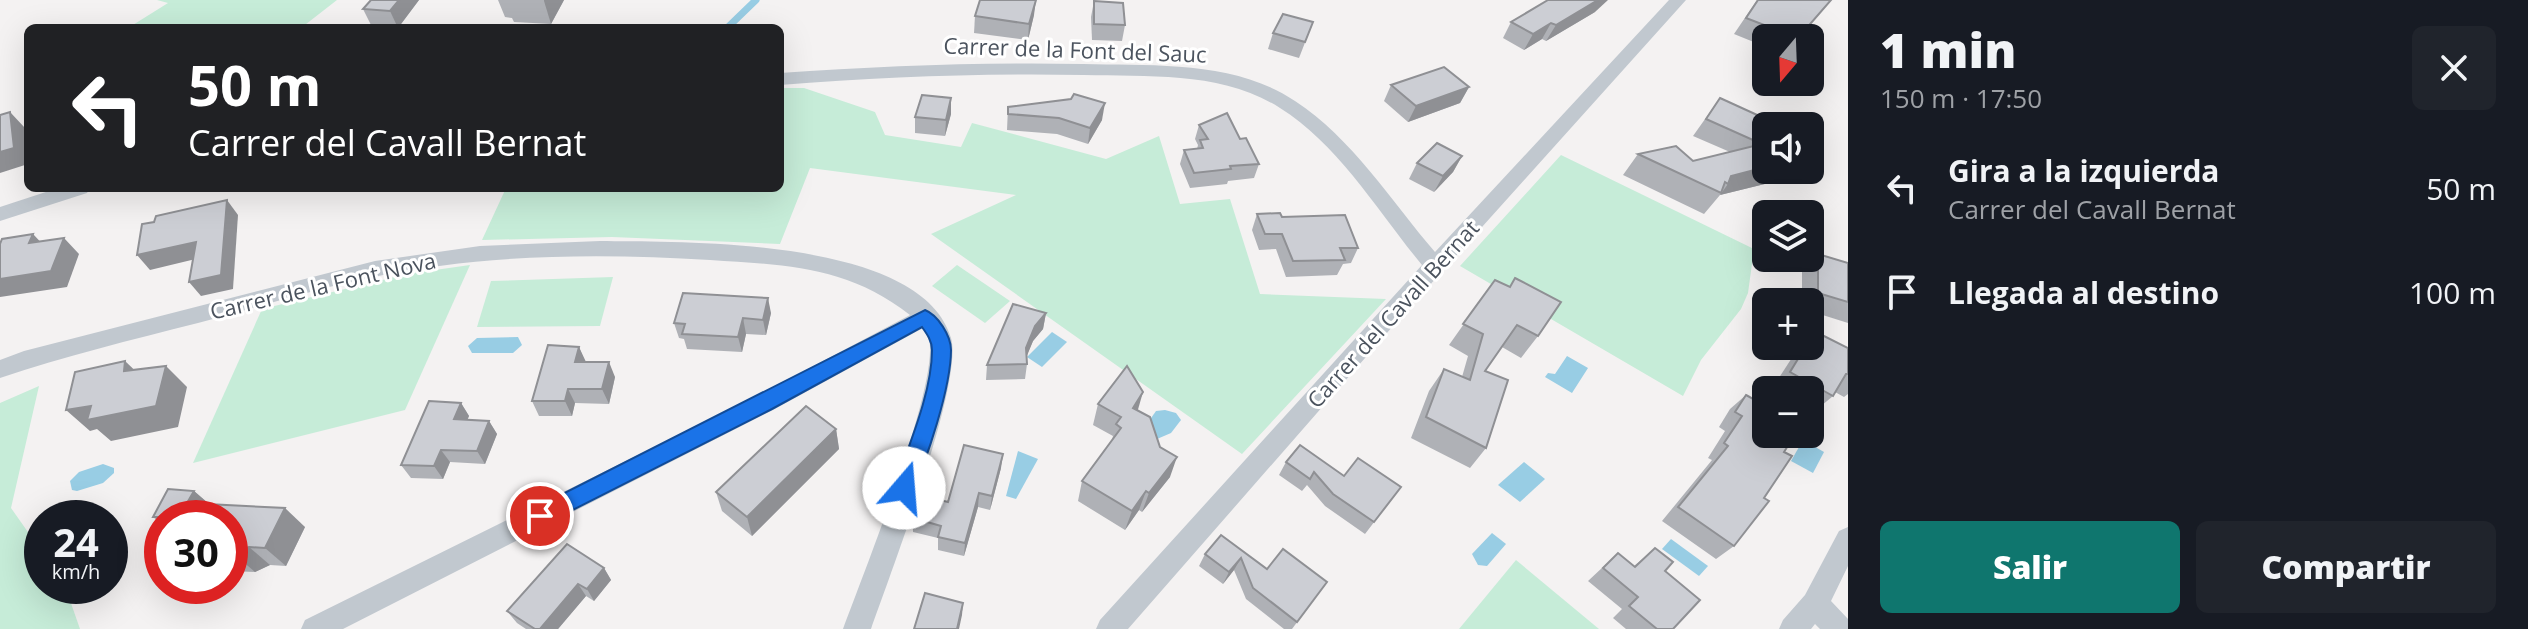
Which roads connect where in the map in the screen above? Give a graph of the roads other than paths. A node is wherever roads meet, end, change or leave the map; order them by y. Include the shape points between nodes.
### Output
1 (1678, 0) edge
2 (784, 79) edge
3 (68, 192) edge
4 (0, 214) edge
5 (1435, 266) junction
6 (925, 317) junction
7 (0, 369) edge
8 (1848, 539) edge
9 (1815, 604) junction
10 (315, 629) edge
11 (857, 629) edge
12 (1110, 629) edge
13 (1793, 629) edge
14 (1839, 629) edge

1 - 5 street, Carrer del Cavall Bernat
2 - 5 street, Carrer de la Font del Sauc via 985,68 1169,73 1244,85 1289,104 1315,126
3 - 4 street
5 - 12 street, Carrer del Cavall Bernat
6 - 7 street, Carrer de la Font Nova via 886,286 802,259 660,248 498,251 338,278
6 - 10 street
6 - 11 street via 942,349 932,403
8 - 9 street
9 - 13 street
9 - 14 street

